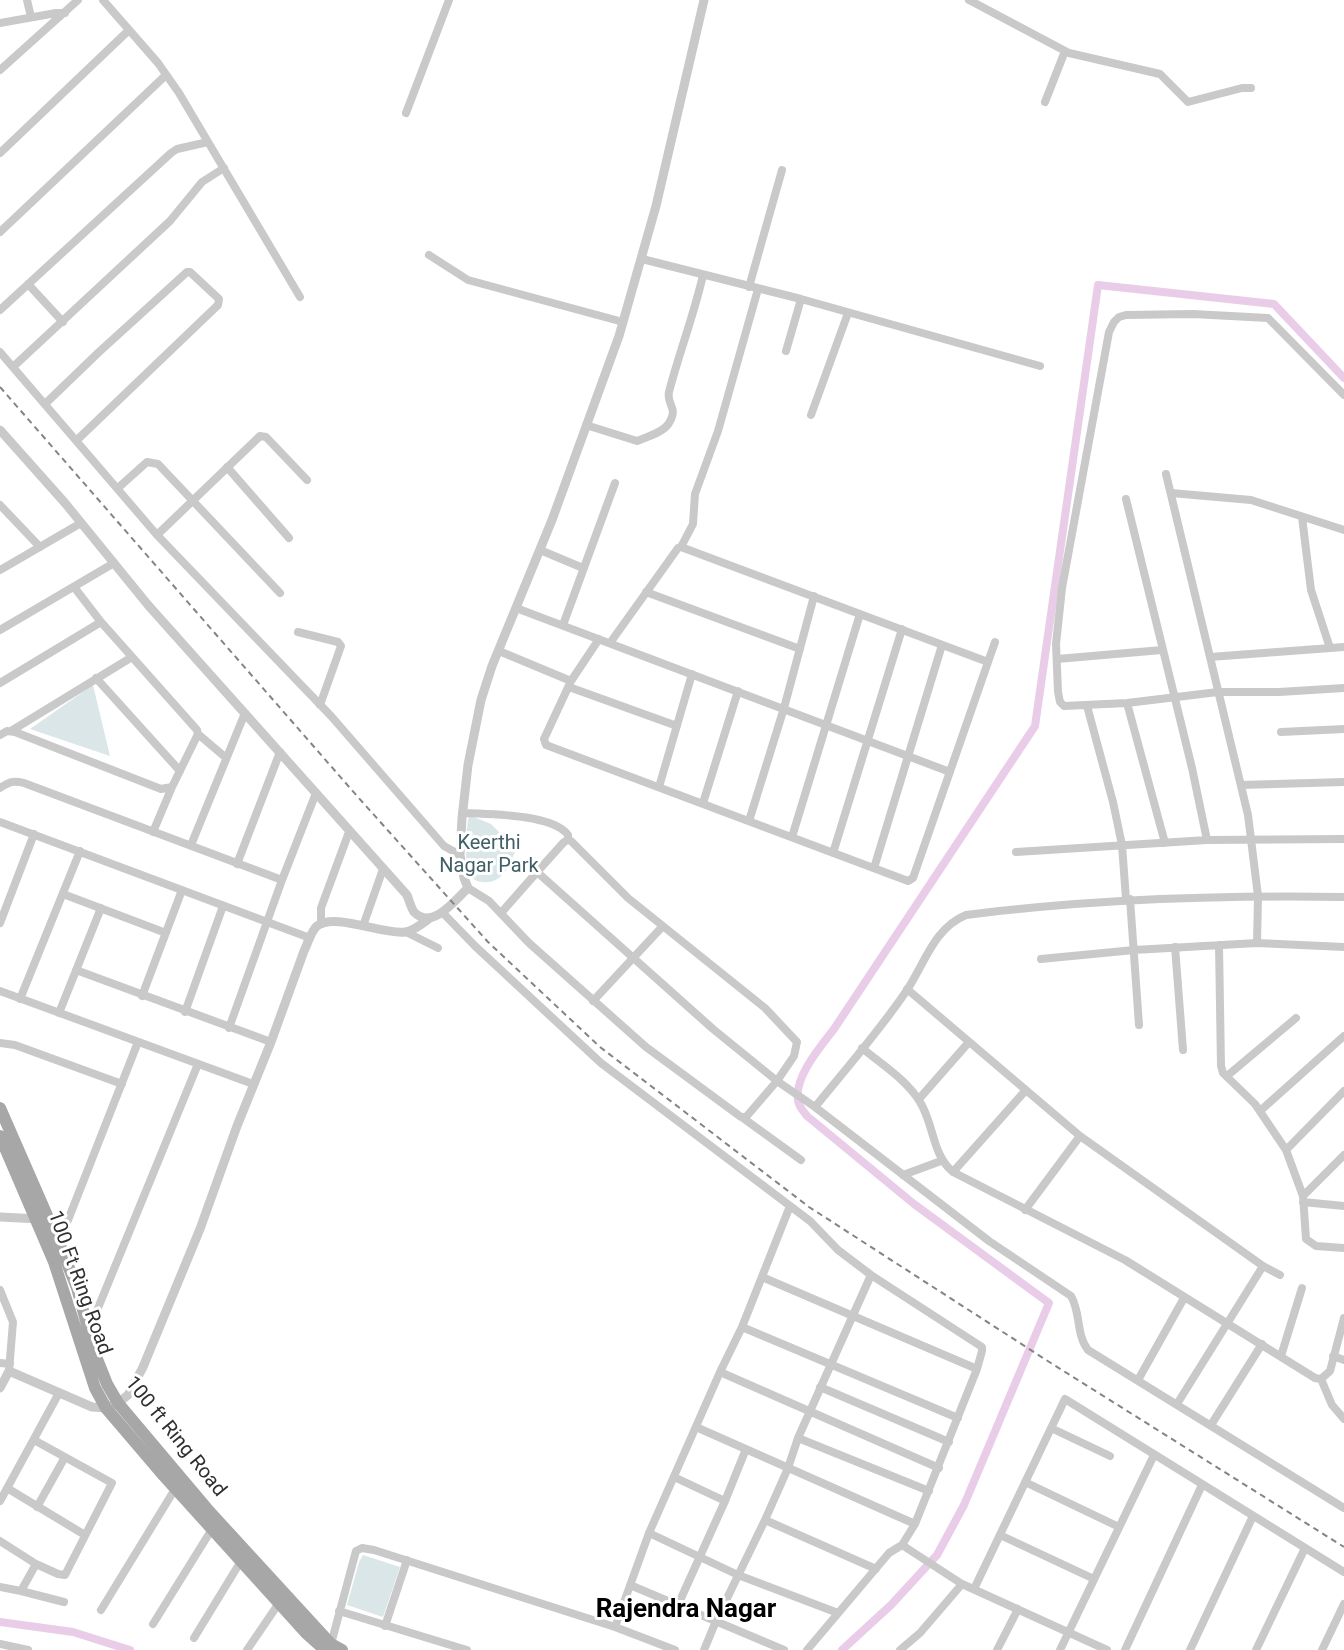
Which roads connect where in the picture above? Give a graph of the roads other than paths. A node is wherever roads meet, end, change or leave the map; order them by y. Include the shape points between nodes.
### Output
1 (27, 0) edge
2 (78, 0) edge
3 (103, 0) edge
4 (449, 0) edge
5 (704, 0) edge
6 (969, 0) edge
7 (65, 13) junction
8 (31, 17) junction
9 (0, 23) edge
10 (129, 30) junction
11 (1065, 51) junction
12 (0, 70) edge
13 (166, 75) junction
14 (1251, 88) dead end
15 (1044, 102) dead end
16 (406, 114) dead end
17 (208, 142) junction
18 (4, 144) edge
19 (0, 153) edge
20 (224, 168) junction
21 (782, 170) dead end
22 (0, 232) edge
23 (429, 255) dead end
24 (642, 259) junction
25 (703, 275) junction
26 (28, 285) junction
27 (754, 288) junction
28 (300, 297) dead end
29 (801, 299) junction
30 (0, 310) edge
31 (848, 313) junction
32 (63, 322) junction
33 (623, 322) junction
34 (786, 351) dead end
35 (0, 352) edge
36 (1040, 366) dead end
37 (13, 367) junction
38 (1344, 395) edge
39 (45, 404) junction
40 (811, 415) dead end
41 (586, 425) junction
42 (0, 430) edge
43 (77, 440) junction
44 (227, 467) junction
45 (1166, 474) dead end
46 (307, 480) dead end
47 (615, 483) dead end
48 (118, 488) junction
49 (1171, 492) junction
50 (1126, 499) dead end
51 (193, 500) junction
52 (2, 509) edge
53 (1302, 517) junction
54 (81, 523) junction
55 (1344, 530) edge
56 (157, 535) junction
57 (289, 538) dead end
58 (40, 547) junction
59 (681, 547) junction
60 (540, 550) junction
61 (114, 563) junction
62 (583, 568) junction
63 (0, 570) edge
64 (74, 587) junction
65 (646, 592) junction
66 (280, 594) dead end
67 (814, 596) junction
68 (516, 608) junction
69 (860, 614) junction
70 (101, 622) junction
71 (562, 625) junction
72 (0, 630) edge
73 (902, 630) junction
74 (298, 632) dead end
75 (600, 639) junction
76 (995, 642) dead end
77 (610, 643) junction
78 (942, 645) junction
79 (1344, 647) edge
80 (1330, 648) junction
81 (800, 649) junction
82 (1162, 650) junction
83 (499, 651) junction
84 (132, 657) junction
85 (1210, 657) junction
86 (1057, 659) junction
87 (988, 662) junction
88 (692, 674) junction
89 (96, 678) junction
90 (0, 683) edge
91 (570, 684) junction
92 (1344, 688) edge
93 (738, 691) junction
94 (1218, 692) junction
95 (1175, 697) junction
96 (1127, 703) junction
97 (320, 705) junction
98 (1087, 706) junction
99 (784, 708) junction
100 (245, 713) junction
101 (828, 724) junction
102 (677, 726) junction
103 (1344, 729) edge
104 (11, 731) junction
105 (1281, 732) dead end
106 (198, 734) junction
107 (0, 735) edge
108 (869, 740) junction
109 (280, 752) junction
110 (909, 755) junction
111 (225, 758) junction
112 (180, 771) junction
113 (950, 772) junction
114 (1344, 782) edge
115 (1241, 785) junction
116 (659, 787) junction
117 (0, 788) edge
118 (172, 788) junction
119 (316, 793) junction
120 (703, 803) junction
121 (462, 813) junction
122 (749, 821) junction
123 (0, 822) edge
124 (153, 832) junction
125 (349, 832) junction
126 (34, 834) junction
127 (792, 837) junction
128 (1251, 838) junction
129 (1344, 839) edge
130 (568, 840) junction
131 (1207, 840) junction
132 (1165, 843) junction
133 (191, 845) junction
134 (1122, 845) junction
135 (80, 851) junction
136 (1016, 852) dead end
137 (834, 853) junction
138 (460, 855) junction
139 (237, 864) junction
140 (874, 868) junction
141 (383, 869) junction
142 (537, 872) junction
143 (282, 880) junction
144 (468, 888) junction
145 (182, 890) junction
146 (63, 894) junction
147 (1258, 896) junction
148 (1344, 897) edge
149 (1128, 899) junction
150 (223, 906) junction
151 (101, 908) junction
152 (442, 912) junction
153 (501, 913) junction
154 (430, 918) junction
155 (267, 922) junction
156 (0, 923) edge
157 (321, 924) junction
158 (363, 926) junction
159 (662, 927) junction
160 (406, 932) junction
161 (166, 933) junction
162 (310, 938) junction
163 (1257, 942) junction
164 (1219, 945) junction
165 (1174, 947) junction
166 (1344, 947) edge
167 (438, 948) dead end
168 (1134, 950) junction
169 (633, 958) junction
170 (1041, 958) dead end
171 (76, 970) junction
172 (907, 989) junction
173 (0, 991) edge
174 (142, 996) junction
175 (20, 999) junction
176 (593, 1001) junction
177 (185, 1012) junction
178 (59, 1013) junction
179 (1296, 1018) dead end
180 (1139, 1025) dead end
181 (229, 1028) junction
182 (1344, 1036) edge
183 (138, 1042) junction
184 (271, 1042) junction
185 (969, 1042) junction
186 (0, 1043) edge
187 (862, 1048) junction
188 (1183, 1050) dead end
189 (198, 1064) junction
190 (1227, 1076) junction
191 (777, 1081) junction
192 (122, 1084) junction
193 (253, 1084) junction
194 (1026, 1090) junction
195 (1344, 1091) edge
196 (919, 1098) junction
197 (815, 1107) junction
198 (0, 1108) edge
199 (1260, 1111) junction
200 (743, 1118) junction
201 (0, 1136) edge
202 (1080, 1136) junction
203 (1286, 1150) junction
204 (1344, 1155) edge
205 (801, 1160) dead end
206 (941, 1161) junction
207 (953, 1172) junction
208 (903, 1176) junction
209 (1303, 1199) junction
210 (790, 1206) junction
211 (1344, 1206) edge
212 (1025, 1210) junction
213 (0, 1217) edge
214 (42, 1219) junction
215 (59, 1243) junction
216 (1344, 1248) edge
217 (1263, 1266) junction
218 (871, 1275) junction
219 (1280, 1275) dead end
220 (762, 1277) junction
221 (1302, 1288) dead end
222 (0, 1290) edge
223 (1184, 1298) junction
224 (3, 1306) edge
225 (853, 1317) junction
226 (1344, 1318) edge
227 (1228, 1323) junction
228 (742, 1327) junction
229 (88, 1328) junction
230 (1262, 1344) junction
231 (1281, 1356) junction
232 (1333, 1356) junction
233 (1344, 1360) edge
234 (0, 1363) edge
235 (830, 1365) junction
236 (10, 1367) junction
237 (977, 1369) junction
238 (720, 1372) junction
239 (1321, 1378) junction
240 (1138, 1380) junction
241 (820, 1387) junction
242 (0, 1388) edge
243 (58, 1393) junction
244 (118, 1403) junction
245 (1178, 1404) junction
246 (106, 1408) junction
247 (809, 1412) junction
248 (958, 1418) junction
249 (1344, 1419) edge
250 (1211, 1425) junction
251 (696, 1427) junction
252 (1052, 1428) junction
253 (798, 1438) junction
254 (34, 1440) junction
255 (949, 1442) junction
256 (746, 1449) junction
257 (1154, 1455) junction
258 (1110, 1456) dead end
259 (65, 1457) junction
260 (788, 1468) junction
261 (939, 1468) junction
262 (674, 1477) junction
263 (1025, 1482) junction
264 (1203, 1485) junction
265 (7, 1488) junction
266 (175, 1489) junction
267 (929, 1491) junction
268 (0, 1501) edge
269 (725, 1501) junction
270 (37, 1507) junction
271 (1344, 1508) edge
272 (1253, 1516) junction
273 (765, 1520) junction
274 (915, 1524) junction
275 (1119, 1527) junction
276 (212, 1529) junction
277 (649, 1533) junction
278 (1000, 1534) junction
279 (85, 1535) junction
280 (0, 1541) edge
281 (902, 1545) junction
282 (1305, 1548) junction
283 (699, 1558) junction
284 (407, 1560) junction
285 (241, 1561) junction
286 (36, 1564) junction
287 (876, 1569) junction
288 (1344, 1572) edge
289 (738, 1575) junction
290 (1094, 1579) junction
291 (962, 1584) junction
292 (630, 1586) junction
293 (0, 1587) edge
294 (974, 1589) junction
295 (21, 1591) junction
296 (64, 1602) dead end
297 (279, 1603) junction
298 (1344, 1604) edge
299 (678, 1605) junction
300 (101, 1610) dead end
301 (1018, 1610) junction
302 (339, 1611) junction
303 (838, 1613) junction
304 (716, 1621) junction
305 (153, 1624) dead end
306 (385, 1626) junction
307 (615, 1627) junction
308 (1069, 1632) junction
309 (194, 1638) dead end
310 (0, 1644) edge
311 (333, 1648) edge
312 (28, 1650) edge
313 (247, 1650) edge
314 (467, 1650) edge
315 (675, 1650) edge
316 (704, 1650) edge
317 (784, 1650) edge
318 (807, 1650) edge
319 (900, 1650) edge
320 (998, 1650) edge
321 (1060, 1650) edge
322 (1107, 1650) edge
323 (1125, 1650) edge
324 (1190, 1650) edge
325 (1256, 1650) edge
326 (1322, 1650) edge

1 - 8 street
2 - 7 street
3 - 10 street
4 - 16 street
5 - 24 street
6 - 11 street
7 - 8 street
7 - 12 street
8 - 9 street
10 - 13 street
10 - 18 street
11 - 14 street via 1156,72 1188,102
11 - 15 street
13 - 17 street
13 - 22 street
17 - 20 street
17 - 26 street via 171,153
18 - 19 street
20 - 28 street
20 - 32 street via 202,182 170,221
21 - 27 street
23 - 33 street via 468,280
24 - 25 street
24 - 33 street
25 - 27 street
25 - 41 street via 668,394 674,410 669,423 637,441
26 - 30 street
26 - 32 street
27 - 29 street
27 - 59 street via 718,431 695,494 693,524
29 - 31 street
29 - 34 street
31 - 36 street
31 - 40 street
32 - 37 street
33 - 41 street
35 - 37 street
37 - 39 street
38 - 86 street via 1268,318 1192,314 1119,317 1109,332 1062,588
39 - 43 street
39 - 43 street via 184,273 190,272 219,298 218,305
41 - 60 street
42 - 54 street
43 - 48 street
44 - 46 street via 263,436
44 - 51 street
44 - 57 street
45 - 49 street
47 - 62 street
48 - 51 street via 150,461 159,464
48 - 56 street
49 - 53 street via 1251,500
49 - 85 street
50 - 82 street
51 - 56 street
51 - 66 street
52 - 58 street
53 - 55 street
53 - 80 street via 1311,590
54 - 58 street
54 - 61 street
56 - 97 street
58 - 63 street
59 - 65 street
59 - 67 street
60 - 62 street
60 - 68 street
61 - 64 street
61 - 100 street
62 - 71 street
64 - 70 street
64 - 72 street
65 - 77 street
65 - 81 street
67 - 69 street
67 - 81 street
68 - 71 street
68 - 83 street
69 - 73 street
69 - 101 street
70 - 84 street
70 - 90 street
71 - 75 street
73 - 78 street
73 - 108 street
74 - 97 street via 341,646
75 - 77 street
75 - 91 street
76 - 87 street
77 - 88 street
78 - 87 street
78 - 110 street
79 - 80 street
80 - 85 street
81 - 99 street
82 - 86 street
82 - 95 street
83 - 91 street
83 - 121 street via 473,733
84 - 89 street
84 - 106 street
85 - 94 street
86 - 98 street via 1060,702
87 - 113 street
88 - 93 street
88 - 102 street
89 - 104 street
89 - 112 street
91 - 102 street
91 - 116 street via 546,745
92 - 94 street
93 - 99 street
93 - 120 street
94 - 95 street
94 - 115 street
95 - 96 street
95 - 131 street
96 - 98 street
96 - 132 street
97 - 138 street via 444,846
98 - 134 street
99 - 101 street
99 - 122 street
100 - 109 street
100 - 111 street
101 - 108 street
101 - 127 street
102 - 116 street
103 - 105 street
104 - 107 street
104 - 118 street via 161,789
106 - 111 street
106 - 112 street
108 - 110 street
108 - 137 street
109 - 119 street
109 - 139 street
110 - 113 street
110 - 140 street
111 - 133 street
112 - 118 street
113 - 140 street via 913,878 908,881
114 - 115 street
115 - 128 street
116 - 120 street
117 - 124 street via 16,780
118 - 124 street
119 - 125 street
119 - 143 street
120 - 122 street
121 - 130 street via 535,819 561,827
121 - 138 street
122 - 127 street
123 - 126 street
124 - 133 street
125 - 141 street
125 - 157 street via 321,908
126 - 135 street
126 - 156 street
127 - 137 street
128 - 129 street
128 - 131 street
128 - 147 street
130 - 142 street
130 - 159 street
131 - 132 street
132 - 134 street
133 - 139 street
134 - 136 street
134 - 149 street
135 - 145 street
135 - 146 street
137 - 140 street
138 - 144 street
139 - 143 street
141 - 154 street via 407,895 414,912
141 - 158 street
142 - 153 street
142 - 169 street
143 - 155 street
144 - 152 street
144 - 153 street
145 - 150 street
145 - 161 street
146 - 151 street
146 - 175 street
147 - 148 street
147 - 149 street
147 - 163 street
149 - 168 street
149 - 172 street via 966,915 937,938
150 - 155 street
150 - 177 street
151 - 161 street
151 - 171 street
152 - 154 street
152 - 210 street via 601,1063
153 - 176 street
154 - 160 street
155 - 162 street
155 - 181 street
157 - 158 street via 337,921
157 - 162 street
158 - 160 street
159 - 169 street
159 - 191 street via 765,1008 797,1042 794,1056
160 - 167 street
161 - 174 street
162 - 184 street
163 - 164 street
163 - 166 street
164 - 165 street
164 - 190 street via 1221,1066
165 - 168 street
165 - 188 street
168 - 170 street
168 - 180 street
169 - 176 street
169 - 191 street
171 - 174 street
171 - 178 street
172 - 185 street
172 - 187 street
173 - 175 street
174 - 177 street
175 - 178 street
176 - 200 street via 646,1047
177 - 181 street
178 - 183 street
179 - 190 street
181 - 184 street
182 - 199 street
183 - 189 street
183 - 192 street
184 - 193 street
185 - 194 street
185 - 196 street
186 - 192 street
187 - 196 street
187 - 197 street
189 - 193 street
189 - 229 street
190 - 199 street
191 - 197 street
191 - 200 street
192 - 215 street
193 - 244 street via 179,1283 143,1366 128,1395
194 - 202 street
194 - 207 street
195 - 203 street
196 - 206 street
197 - 208 street
198 - 214 main road, 100 ft Ring Road
199 - 203 street
200 - 205 street
201 - 214 main road, 100 Ft Ring Road
202 - 212 street
202 - 217 street
203 - 209 street
204 - 209 street
206 - 207 street
206 - 208 street
207 - 212 street
208 - 240 street via 1071,1296 1088,1350
209 - 211 street
209 - 216 street via 1306,1239 1316,1246
210 - 218 street
210 - 220 street
212 - 223 street via 1125,1260
213 - 214 street
214 - 215 main road, 100 ft Ring Road
214 - 246 main road, 100 Ft Ring Road via 95,1388
215 - 229 main road, 100 ft Ring Road
217 - 219 street
217 - 227 street
218 - 225 street
218 - 237 street via 980,1345
220 - 225 street
220 - 228 street
221 - 231 street
222 - 224 street
223 - 227 street
223 - 240 street
224 - 236 street via 13,1322
225 - 235 street
225 - 237 street
226 - 232 street
227 - 230 street
227 - 245 street
228 - 235 street
228 - 238 street
229 - 244 main road, 100 ft Ring Road via 95,1354
230 - 231 street
230 - 250 street
231 - 239 street
232 - 233 street
232 - 239 street via 1330,1371
234 - 236 street
235 - 241 street
235 - 248 street
236 - 242 street
236 - 243 street
237 - 248 street
238 - 247 street
238 - 251 street
239 - 249 street via 1332,1405
240 - 245 street
241 - 247 street
241 - 255 street
243 - 246 street via 92,1407
243 - 254 street
244 - 246 street
244 - 311 main road, 100 ft Ring Road via 208,1511
245 - 250 street
246 - 266 main road, 100 Ft Ring Road
247 - 253 street
247 - 261 street
248 - 255 street
250 - 271 street
251 - 256 street
251 - 262 street
252 - 257 street via 1065,1399
252 - 258 street
252 - 263 street
253 - 260 street
253 - 267 street
254 - 259 street
254 - 265 street
255 - 261 street
256 - 260 street
256 - 269 street
257 - 264 street
257 - 275 street
259 - 270 street
259 - 279 street via 112,1483
260 - 273 street
260 - 274 street
261 - 267 street
262 - 269 street
262 - 277 street
263 - 275 street
263 - 278 street
264 - 272 street
264 - 323 street
265 - 268 street
265 - 270 street
266 - 276 main road, 100 Ft Ring Road
266 - 300 street
267 - 274 street
269 - 283 street
270 - 279 street
272 - 282 street
272 - 324 street
273 - 287 street
273 - 289 street
274 - 281 street
275 - 290 street
276 - 285 main road, 100 Ft Ring Road
276 - 305 street
277 - 283 street
277 - 292 street
278 - 290 street
278 - 294 street
279 - 286 street via 65,1575
280 - 286 street
281 - 287 street
281 - 291 street
282 - 288 street
282 - 325 street
283 - 289 street
283 - 299 street
284 - 302 street via 374,1550 356,1551
284 - 306 street
284 - 307 street
285 - 297 main road, 100 Ft Ring Road
285 - 309 street
286 - 295 street
287 - 303 street
289 - 303 street
289 - 304 street
290 - 308 street
291 - 294 street
291 - 319 street
292 - 299 street
292 - 307 street
293 - 295 street
294 - 301 street
295 - 296 street
297 - 311 main road, 100 Ft Ring Road via 306,1633
297 - 313 street
298 - 326 street
299 - 304 street
301 - 308 street
301 - 320 street
302 - 306 street
302 - 311 street
303 - 318 street
304 - 316 street
304 - 317 street
306 - 314 street
307 - 315 street
308 - 321 street
308 - 322 street
310 - 312 street

